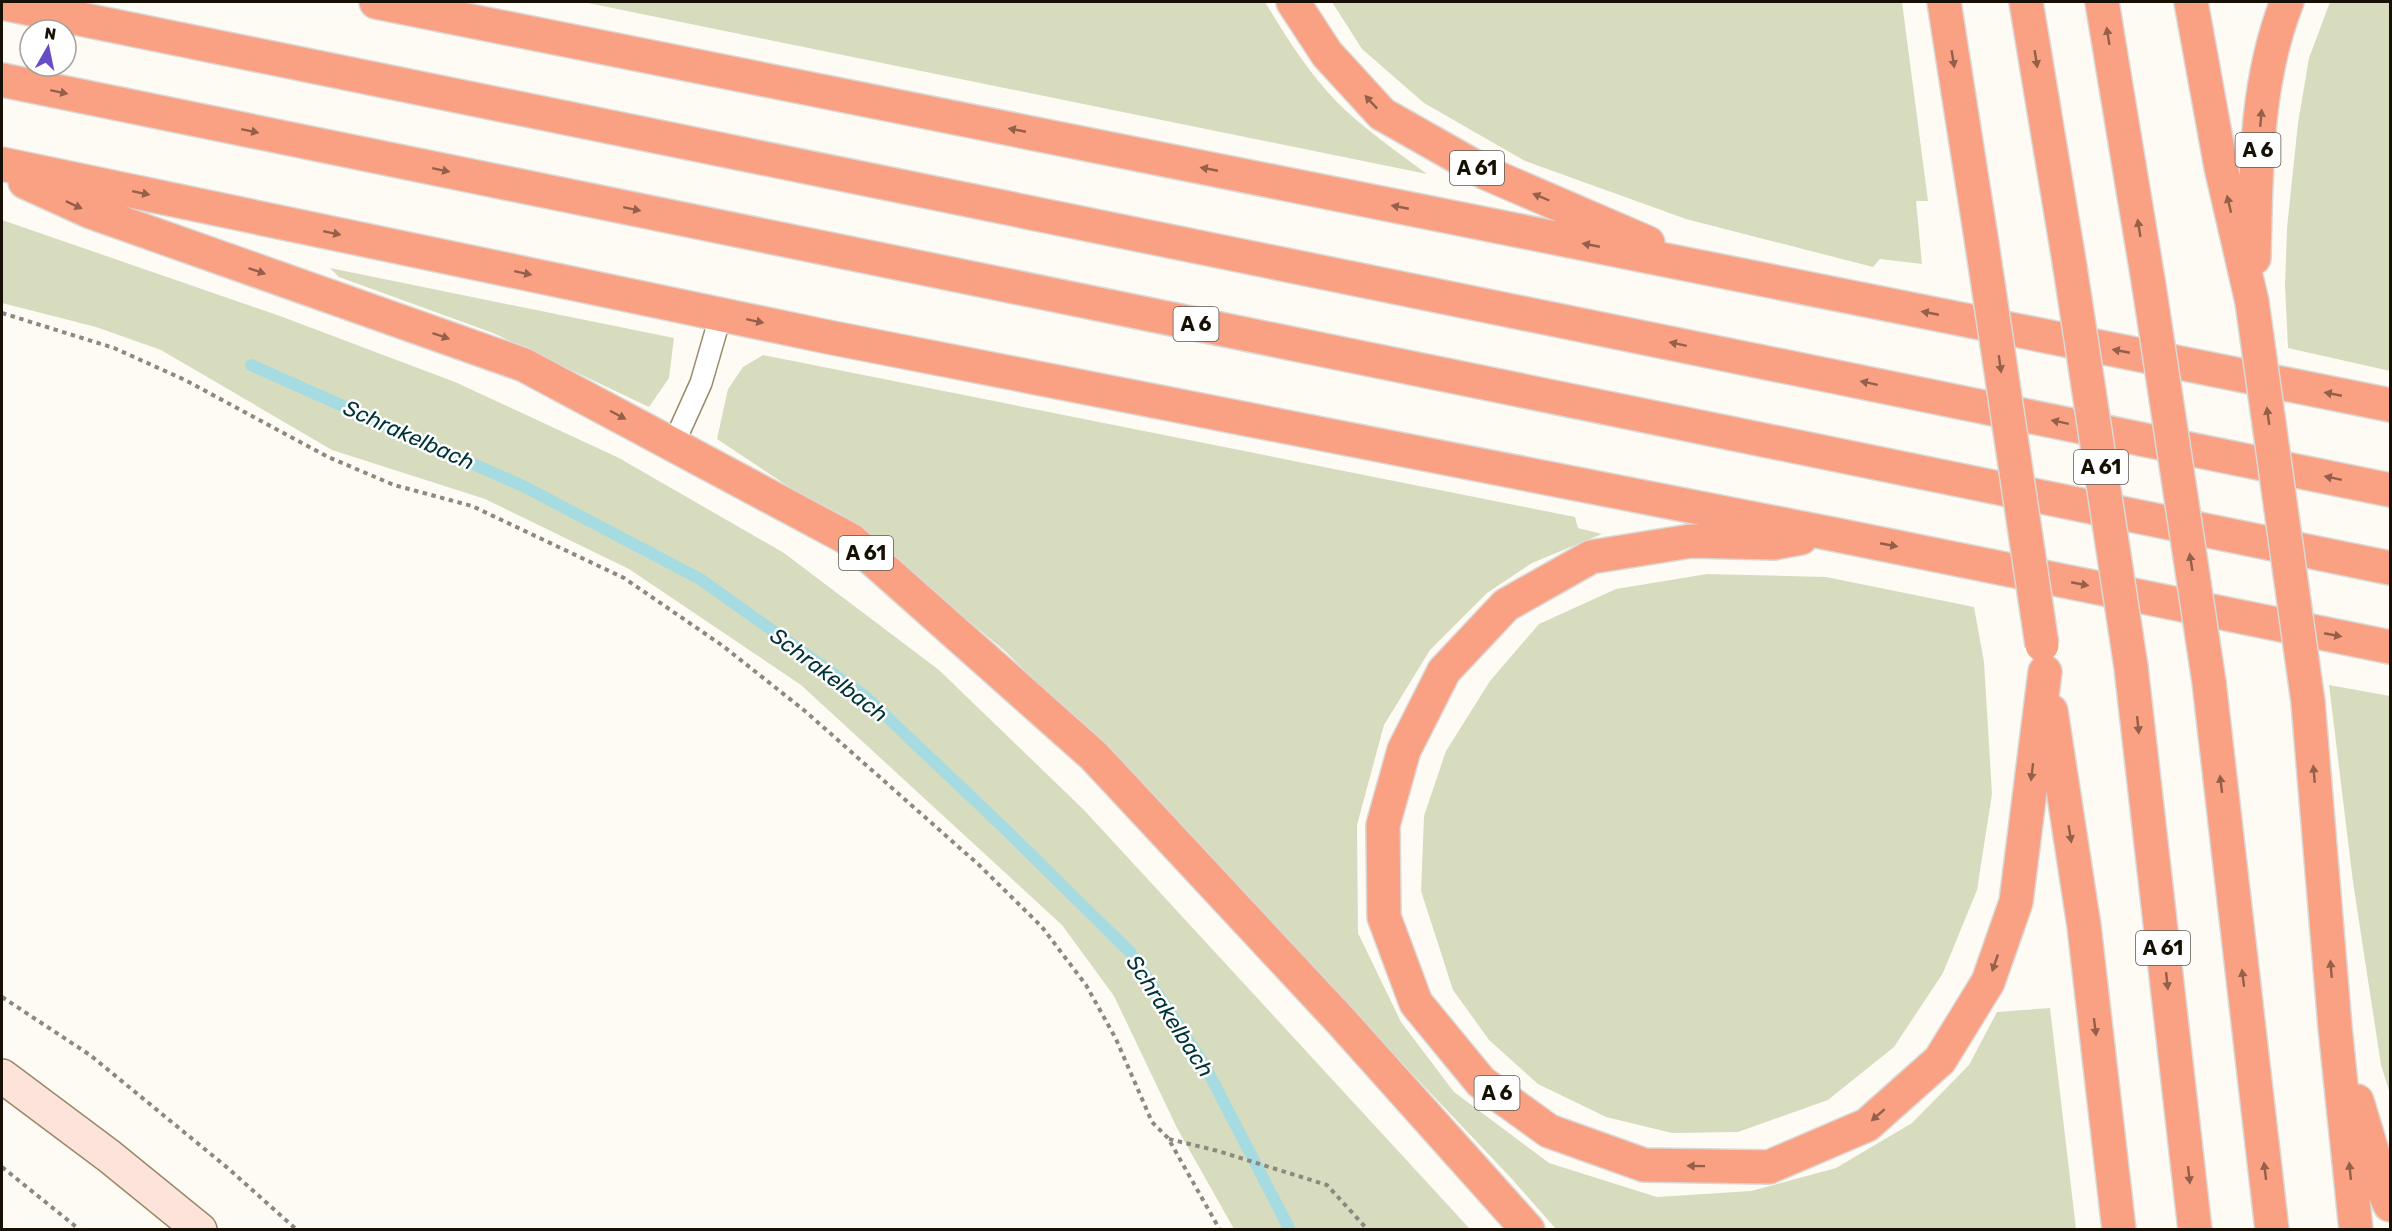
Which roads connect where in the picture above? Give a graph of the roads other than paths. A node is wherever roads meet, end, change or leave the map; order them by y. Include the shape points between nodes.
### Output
1 (376, 2) edge
2 (1293, 2) edge
3 (1944, 2) edge
4 (2026, 2) edge
5 (2102, 2) edge
6 (2191, 2) edge
7 (2288, 2) edge
8 (2, 3) edge
9 (2, 80) edge
10 (2, 164) edge
11 (2, 171) edge
12 (1710, 269) junction
13 (2252, 302) junction
14 (721, 314) junction
15 (2391, 405) edge
16 (673, 445) junction
17 (2391, 490) edge
18 (1832, 534) junction
19 (2391, 568) edge
20 (2391, 647) edge
21 (2043, 659) junction
22 (2336, 1027) junction
23 (2, 1076) edge
24 (2391, 1205) edge
25 (200, 1230) edge
26 (1528, 1230) edge
27 (2119, 1230) edge
28 (2195, 1230) edge
29 (2272, 1230) edge
30 (2356, 1230) edge

12 -> 1 highway
12 -> 2 highway, A 61 via 1486,174 1382,114 1327,54
3 -> 21 highway, bridge
4 -> 28 highway, A 61, bridge via 2132,667
29 -> 5 highway, bridge via 2209,682
13 -> 6 highway via 2221,167
13 -> 7 highway, A 6 via 2256,168 2265,76
17 -> 8 highway
9 -> 19 highway, A 6
10 -> 14 highway
11 -> 16 highway, A 61 via 91,212 524,365
15 -> 12 highway
22 -> 13 highway, bridge via 2308,702
14 - 16 lane via 701,383
14 -> 18 highway
16 - 26 highway, A 61 via 851,540 1094,756 1341,1021
18 -> 20 highway
21 -> 18 highway, A 6 via 2016,902 1988,982 1940,1060 1867,1125 1769,1167 1644,1165 1549,1131 1481,1082 1416,1003 1384,917 1383,825 1404,750 1444,671 1506,605 1591,557 1691,541 1774,543
21 -> 27 highway via 2084,926
22 - 24 highway
30 -> 22 highway
23 - 25 main road via 110,1156

